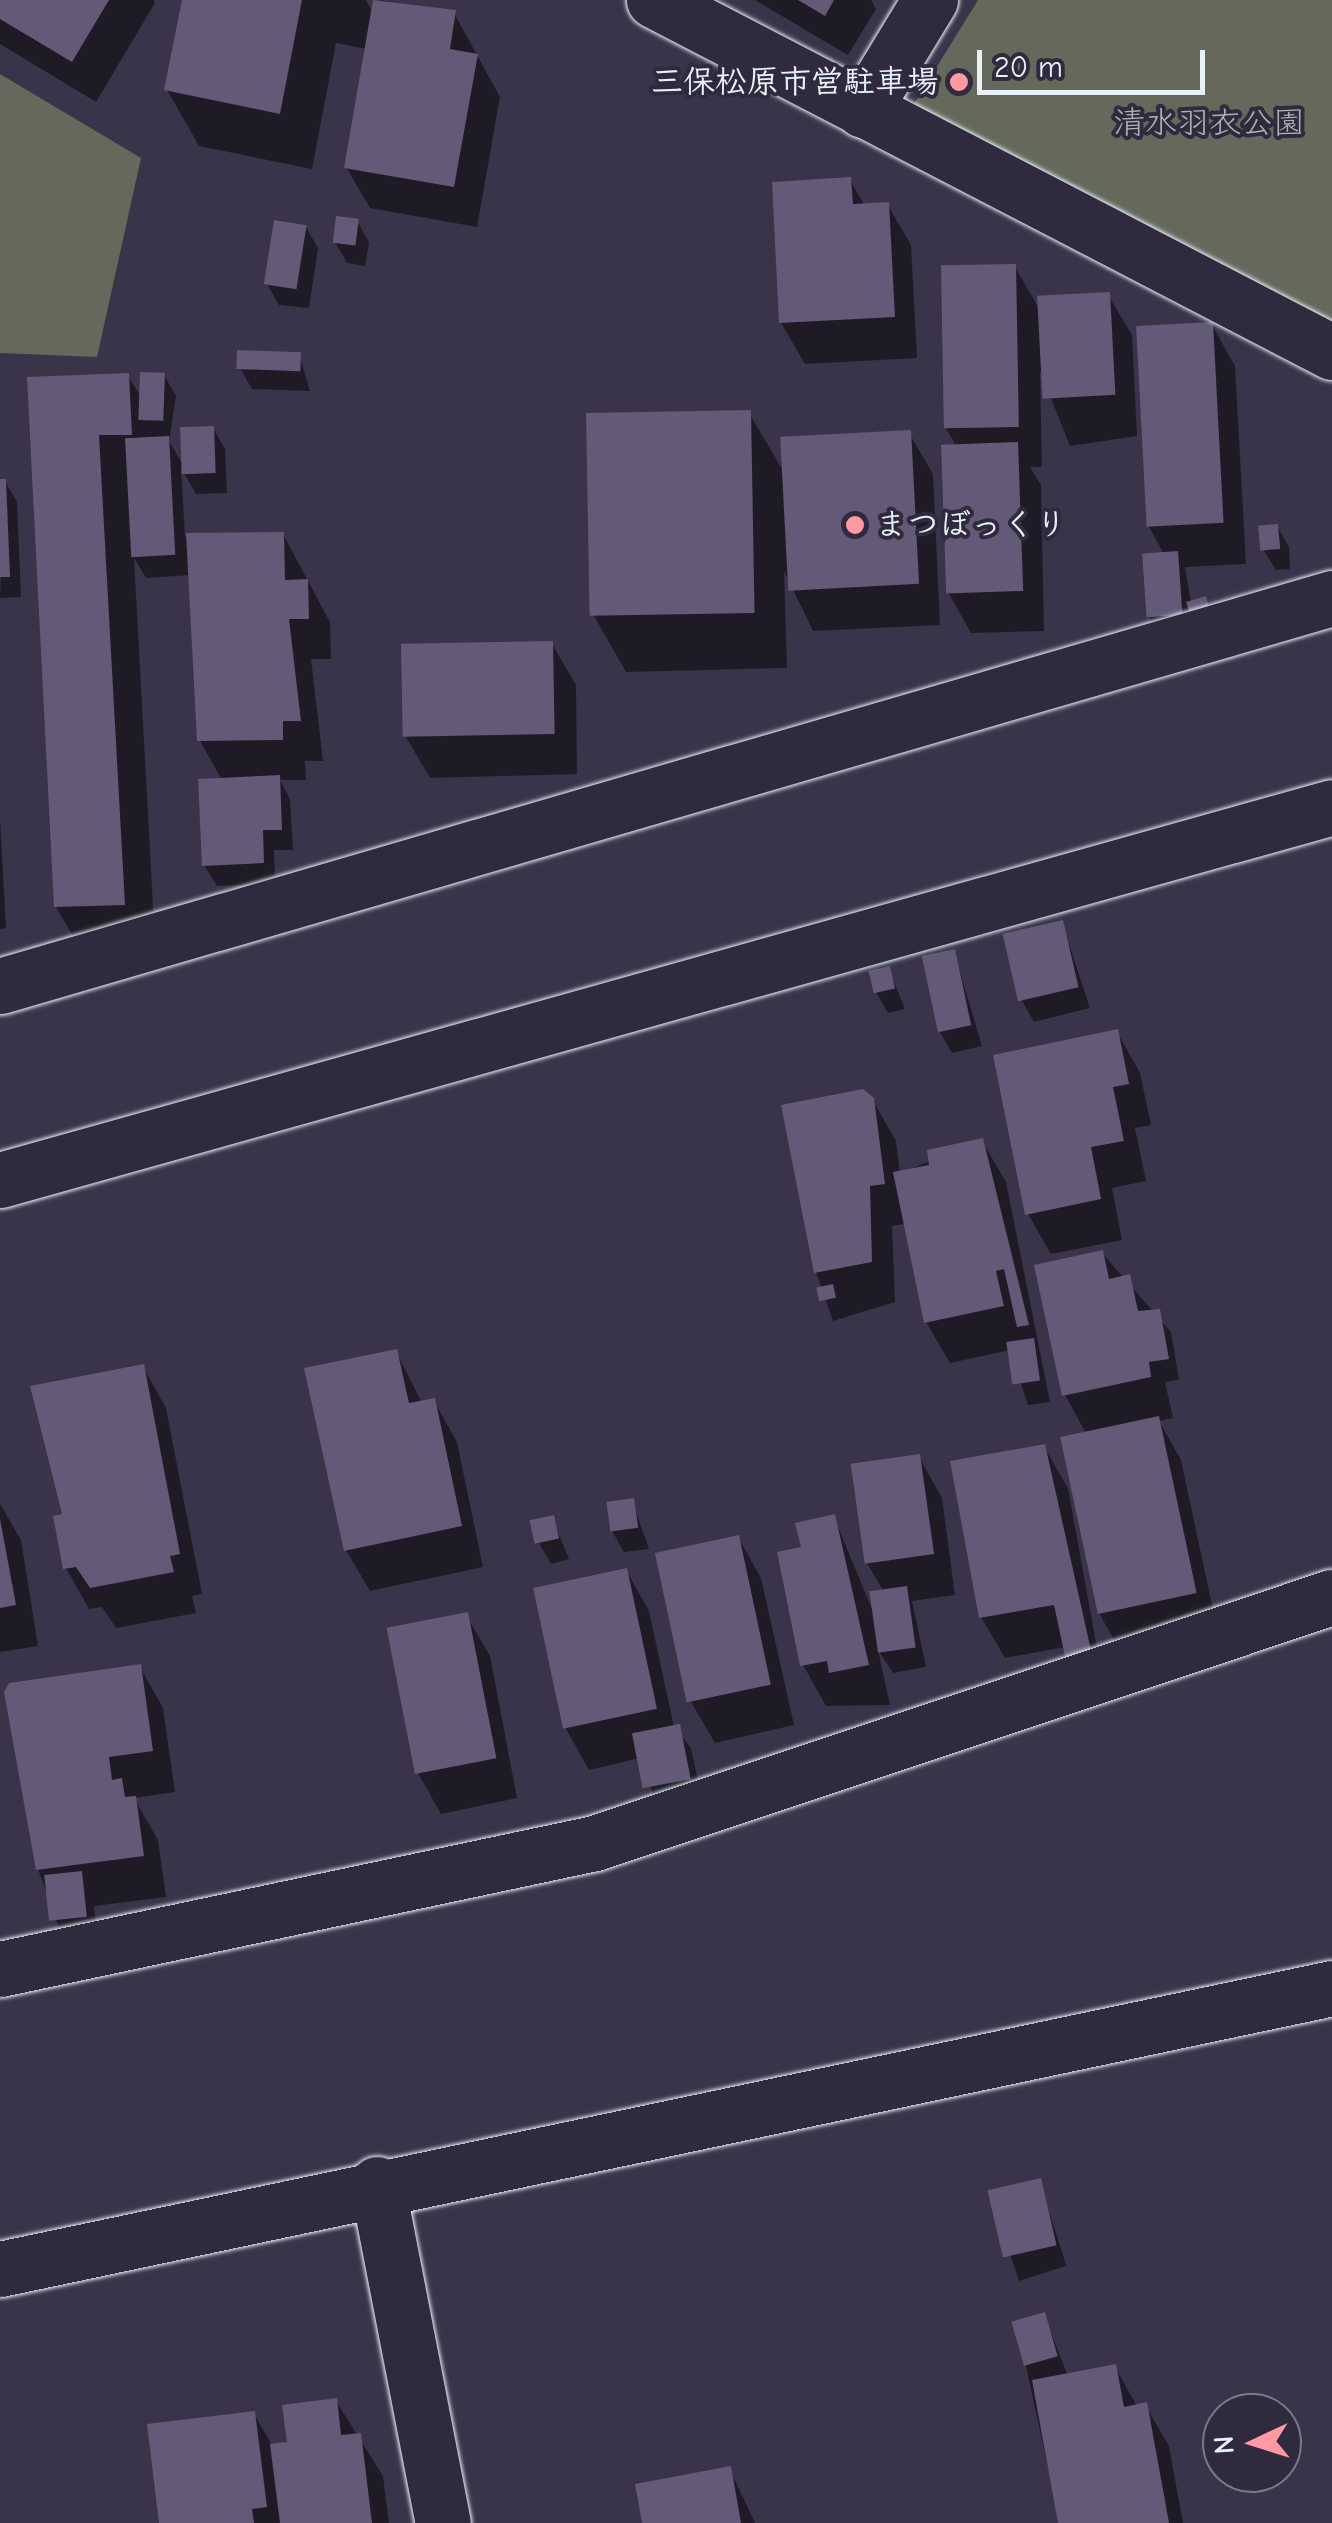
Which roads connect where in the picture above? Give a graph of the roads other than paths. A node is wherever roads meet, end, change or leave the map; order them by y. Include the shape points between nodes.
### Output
1 (654, 0) edge
2 (930, 0) edge
3 (863, 110) junction
4 (1332, 352) edge
5 (1332, 598) edge
6 (1332, 807) edge
7 (0, 986) edge
8 (0, 1180) edge
9 (1332, 1596) edge
10 (0, 1969) edge
11 (1332, 1988) edge
12 (377, 2184) junction
13 (0, 2270) edge
14 (443, 2523) edge

1 - 3 street
2 - 3 street
3 - 4 street
5 - 7 street
6 - 8 street
9 - 10 street via 596,1842
11 - 12 street
12 - 13 street
12 - 14 street

